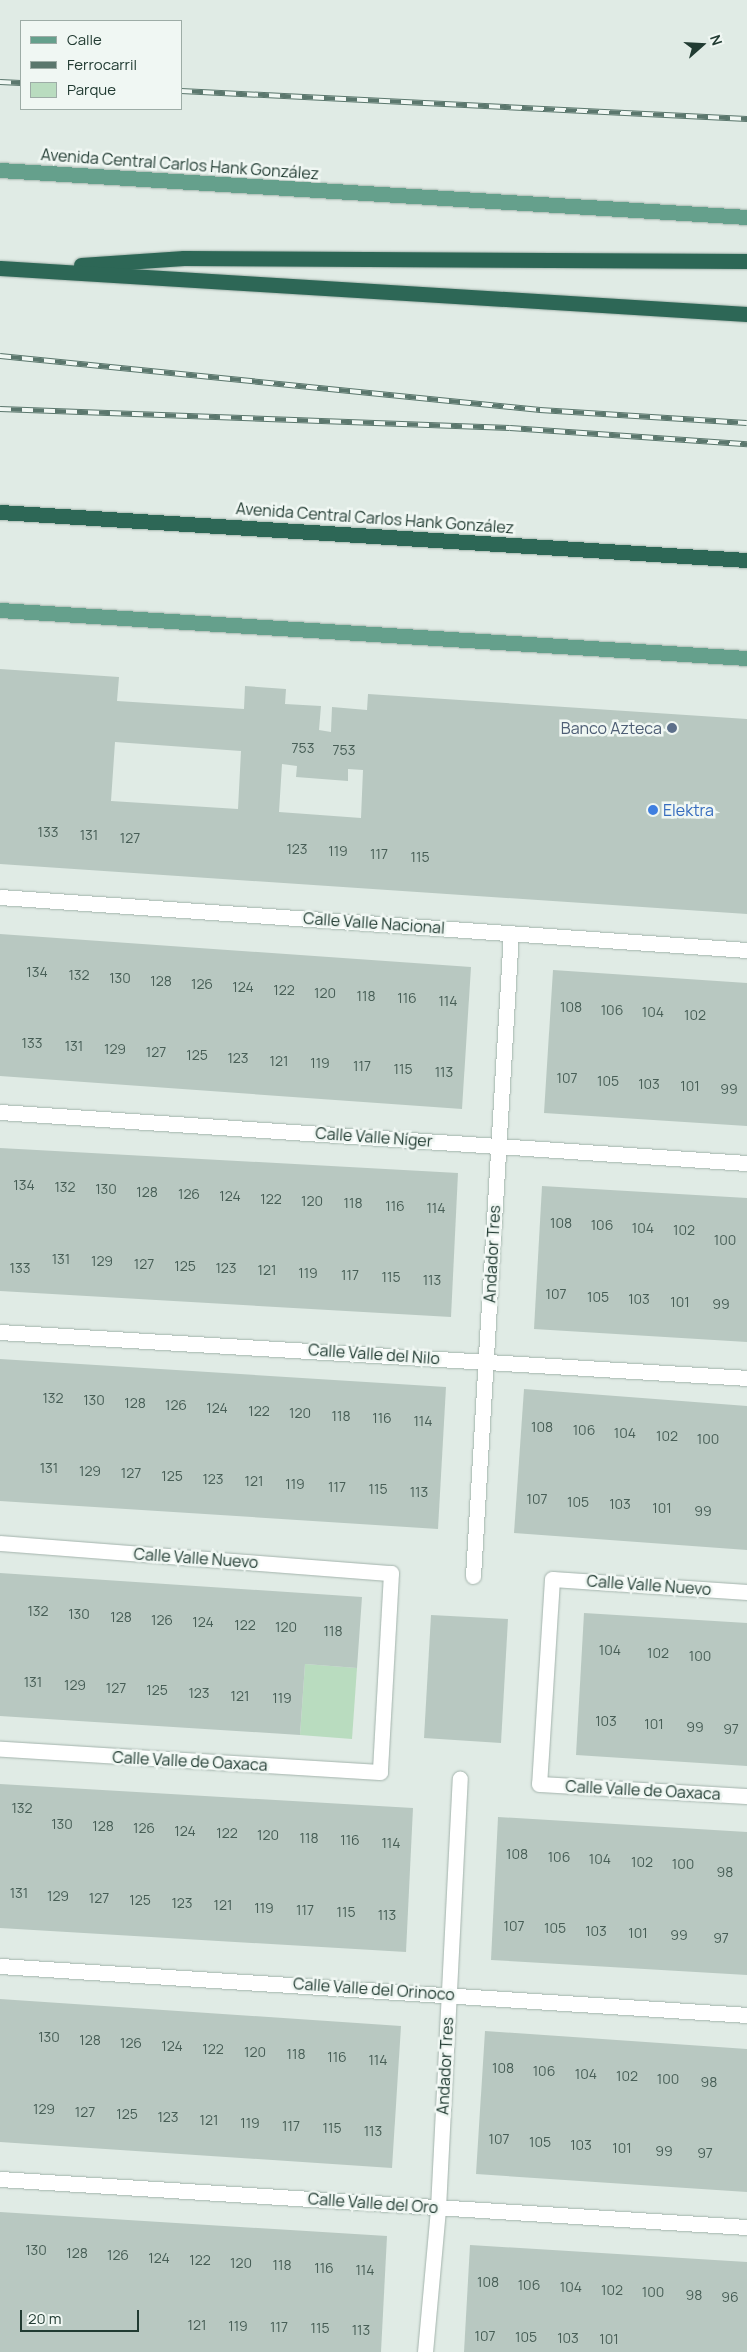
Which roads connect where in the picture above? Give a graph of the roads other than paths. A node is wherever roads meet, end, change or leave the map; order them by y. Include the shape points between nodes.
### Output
1 (0, 170) edge
2 (747, 217) edge
3 (747, 261) edge
4 (0, 268) edge
5 (21, 269) junction
6 (747, 314) edge
7 (0, 512) edge
8 (747, 560) edge
9 (0, 610) edge
10 (747, 658) edge
11 (0, 897) edge
12 (511, 933) junction
13 (747, 950) edge
14 (0, 1112) edge
15 (498, 1146) junction
16 (747, 1163) edge
17 (0, 1332) edge
18 (485, 1361) junction
19 (747, 1378) edge
20 (0, 1543) edge
21 (472, 1576) dead end
22 (747, 1592) edge
23 (0, 1749) edge
24 (380, 1772) joint
25 (460, 1779) dead end
26 (539, 1784) joint
27 (747, 1796) edge
28 (0, 1966) edge
29 (448, 1993) junction
30 (747, 2015) edge
31 (0, 2179) edge
32 (438, 2208) junction
33 (747, 2228) edge
34 (425, 2352) edge

1 - 2 main road, Avenida Central Carlos Hank González
3 - 5 highway via 184,258
4 - 5 highway
5 - 6 highway
7 - 8 highway, Avenida Central Carlos Hank González
9 - 10 main road
11 - 12 street, Calle Valle Nacional
12 - 13 street, Calle Valle Nacional
12 - 15 street, Andador Tres
14 - 15 street, Calle Valle Níger
15 - 16 street, Calle Valle Níger
15 - 18 street, Andador Tres
17 - 18 street, Calle Valle del Nilo
18 - 19 street, Calle Valle del Nilo
18 - 21 street, Andador Tres
20 - 24 street, Calle Valle Nuevo via 391,1573
22 - 26 street, Calle Valle Nuevo via 552,1578
23 - 24 street, Calle Valle de Oaxaca
25 - 29 street, Andador Tres
26 - 27 street, Calle Valle de Oaxaca
28 - 29 street, Calle Valle del Orinoco
29 - 30 street, Calle Valle del Orinoco
29 - 32 street, Andador Tres
31 - 32 street, Calle Valle del Oro
32 - 33 street, Calle Valle del Oro
32 - 34 street, Andador Tres

